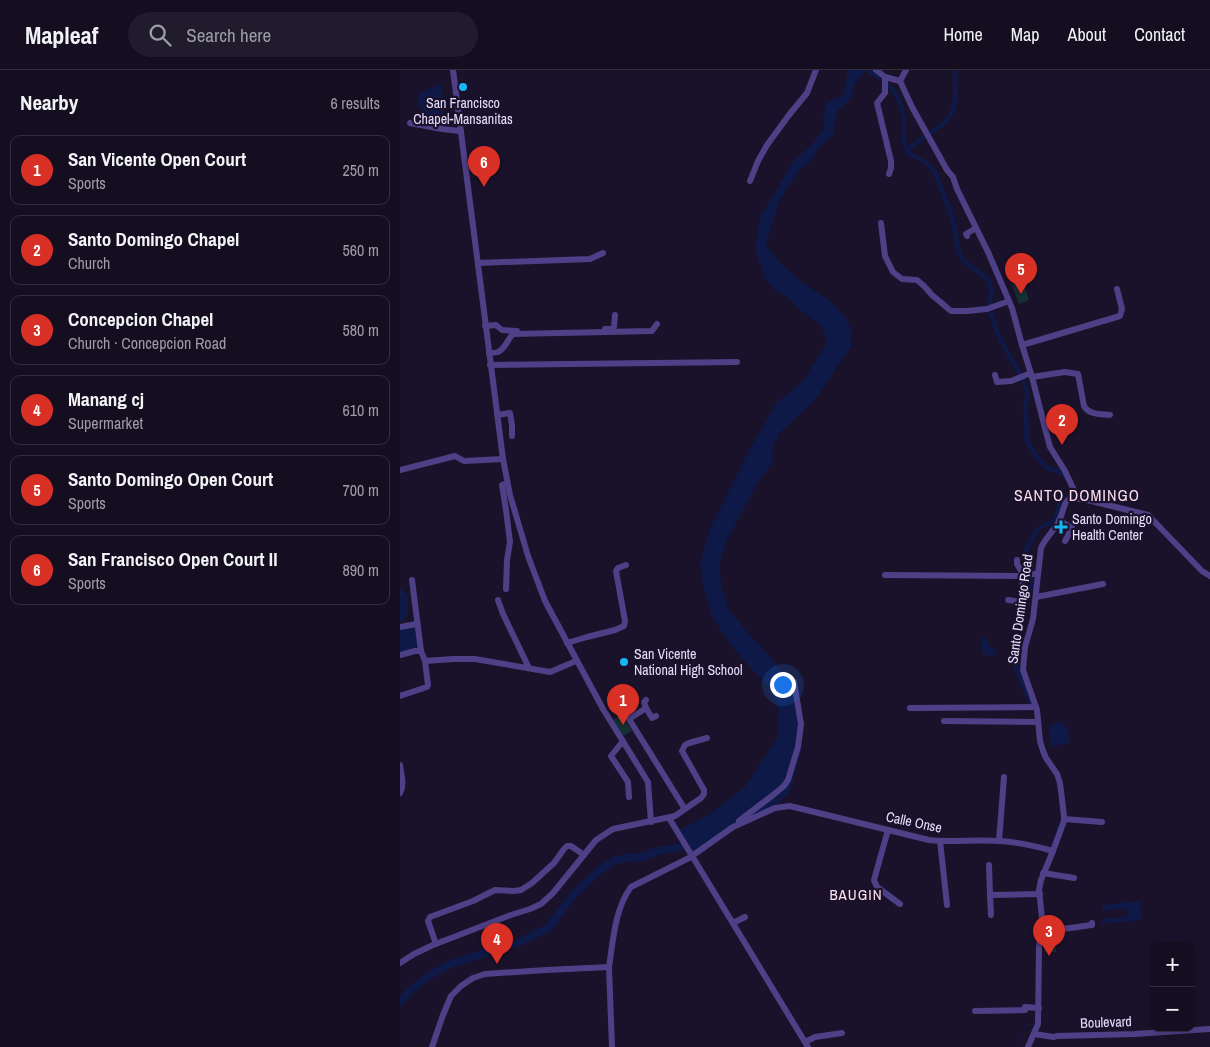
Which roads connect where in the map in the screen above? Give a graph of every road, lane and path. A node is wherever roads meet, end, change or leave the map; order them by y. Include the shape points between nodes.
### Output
1 (453, 70) edge
2 (816, 70) edge
3 (876, 70) edge
4 (906, 70) edge
5 (885, 77) junction
6 (900, 81) junction
7 (410, 123) dead end
8 (460, 131) junction
9 (889, 174) dead end
10 (750, 181) dead end
11 (881, 224) dead end
12 (976, 228) junction
13 (967, 236) dead end
14 (603, 253) dead end
15 (478, 263) junction
16 (1117, 290) dead end
17 (1009, 300) junction
18 (615, 315) dead end
19 (657, 324) dead end
20 (486, 326) junction
21 (1022, 345) junction
22 (489, 353) junction
23 (737, 362) dead end
24 (490, 365) junction
25 (995, 375) dead end
26 (1032, 375) junction
27 (497, 414) junction
28 (1066, 415) dead end
29 (1110, 415) dead end
30 (1044, 424) junction
31 (512, 436) dead end
32 (503, 459) junction
33 (400, 470) edge
34 (507, 483) junction
35 (1078, 499) junction
36 (1059, 520) junction
37 (1065, 542) dead end
38 (1017, 560) dead end
39 (626, 565) dead end
40 (1035, 574) junction
41 (1023, 575) junction
42 (884, 576) dead end
43 (1210, 576) edge
44 (412, 580) dead end
45 (1103, 584) dead end
46 (506, 589) dead end
47 (1036, 596) junction
48 (498, 600) dead end
49 (1008, 600) dead end
50 (418, 625) junction
51 (400, 627) edge
52 (567, 643) junction
53 (421, 651) junction
54 (400, 655) edge
55 (425, 661) junction
56 (576, 661) junction
57 (529, 668) junction
58 (794, 682) dead end
59 (400, 696) edge
60 (646, 700) dead end
61 (1036, 707) junction
62 (646, 708) junction
63 (910, 708) dead end
64 (656, 716) dead end
65 (944, 721) dead end
66 (1038, 722) junction
67 (707, 738) dead end
68 (622, 741) junction
69 (400, 765) edge
70 (1004, 778) dead end
71 (400, 793) edge
72 (629, 797) dead end
73 (684, 809) junction
74 (669, 818) junction
75 (1064, 819) junction
76 (651, 822) junction
77 (1102, 822) dead end
78 (733, 827) junction
79 (888, 830) junction
80 (940, 841) junction
81 (999, 841) junction
82 (1051, 850) junction
83 (584, 855) junction
84 (692, 856) junction
85 (989, 865) dead end
86 (1043, 874) junction
87 (1074, 878) dead end
88 (1038, 894) junction
89 (990, 895) junction
90 (900, 904) dead end
91 (947, 905) dead end
92 (991, 915) dead end
93 (745, 917) dead end
94 (733, 923) junction
95 (1092, 923) dead end
96 (1041, 929) junction
97 (435, 944) junction
98 (400, 963) edge
99 (609, 967) junction
100 (1037, 1008) junction
101 (975, 1011) dead end
102 (1210, 1029) edge
103 (842, 1033) dead end
104 (1034, 1034) junction
105 (806, 1044) edge
106 (432, 1047) edge
107 (612, 1047) edge
108 (1028, 1047) edge

1 - 8 street
2 - 10 street via 807,94 767,145
3 - 5 street
4 - 6 street
5 - 6 street
5 - 9 street via 885,93 877,103 891,161
6 - 12 street via 953,177
7 - 8 street
8 - 15 street
11 - 17 street via 885,256 893,272 902,279 917,280 951,311 992,308
12 - 13 street
12 - 17 street
14 - 15 street via 590,259
15 - 20 street
16 - 21 street via 1122,309 1120,316
17 - 21 street
18 - 20 street via 612,329 516,331 502,330 496,325
19 - 22 street via 652,331 513,334 500,352
20 - 22 street
21 - 26 street
22 - 24 street
23 - 24 street
24 - 27 street
25 - 26 street via 997,382
26 - 29 street via 1078,374 1086,410
26 - 30 street
27 - 31 street via 510,413
27 - 32 street
28 - 30 street
30 - 35 street via 1050,447
32 - 33 street via 464,461 455,456
32 - 34 street
34 - 46 street via 502,485 510,542
34 - 52 street via 528,556 545,601
35 - 36 street, Santo Domingo Road via 1066,502
35 - 43 street via 1148,515 1202,572
36 - 37 street via 1072,528
36 - 40 street, Santo Domingo Road via 1043,542
38 - 41 street
39 - 52 street via 616,571 624,626
40 - 41 street
40 - 47 street, Santo Domingo Road
41 - 42 street
41 - 49 street via 1021,602
44 - 50 street
45 - 47 street
47 - 61 street, Santo Domingo Road via 1023,670
48 - 57 street
50 - 51 street
50 - 53 street
52 - 56 street
53 - 54 street
53 - 55 street
55 - 57 street via 475,659
55 - 59 street via 427,688
56 - 57 street via 550,672
56 - 68 street
58 - 78 street via 801,724 788,780 779,791
60 - 62 street
61 - 63 street
61 - 66 street, Santo Domingo Road
62 - 64 street via 652,718
62 - 73 street via 629,719
65 - 66 street
66 - 75 street, Santo Domingo Road via 1043,751 1060,783
67 - 73 street via 683,748 682,752 704,790 701,798
68 - 72 street via 611,756 628,782
68 - 76 street via 648,782
69 - 71 street via 403,783
70 - 81 street
73 - 74 street
74 - 76 street
74 - 84 street
75 - 77 street
75 - 82 street, Santo Domingo Road
76 - 83 street via 613,829 596,840
78 - 79 street, Calle Onse via 790,806
78 - 84 street
79 - 80 street, Calle Onse
79 - 90 street via 874,880 877,887
80 - 81 street, Calle Onse
80 - 91 street
81 - 82 street, Calle Onse
82 - 86 street, Santo Domingo Road
83 - 97 street via 541,904
83 - 97 street via 567,846 554,863 521,890 495,890 430,917 428,921
84 - 94 street
84 - 99 street via 631,886 615,924
85 - 89 street
86 - 87 street
86 - 88 street, Santo Domingo Road
88 - 89 street
88 - 96 street, Santo Domingo Road
89 - 92 street
93 - 94 street
94 - 105 street
95 - 96 street via 1067,929
96 - 100 street, Santo Domingo Road
97 - 98 street
99 - 106 street via 485,974 473,978 451,996
99 - 107 street
100 - 101 street
100 - 104 street, Santo Domingo Road via 1038,1024
102 - 104 street, Boulevard via 1054,1037
103 - 105 street via 815,1037
104 - 108 street, Santo Domingo Road

